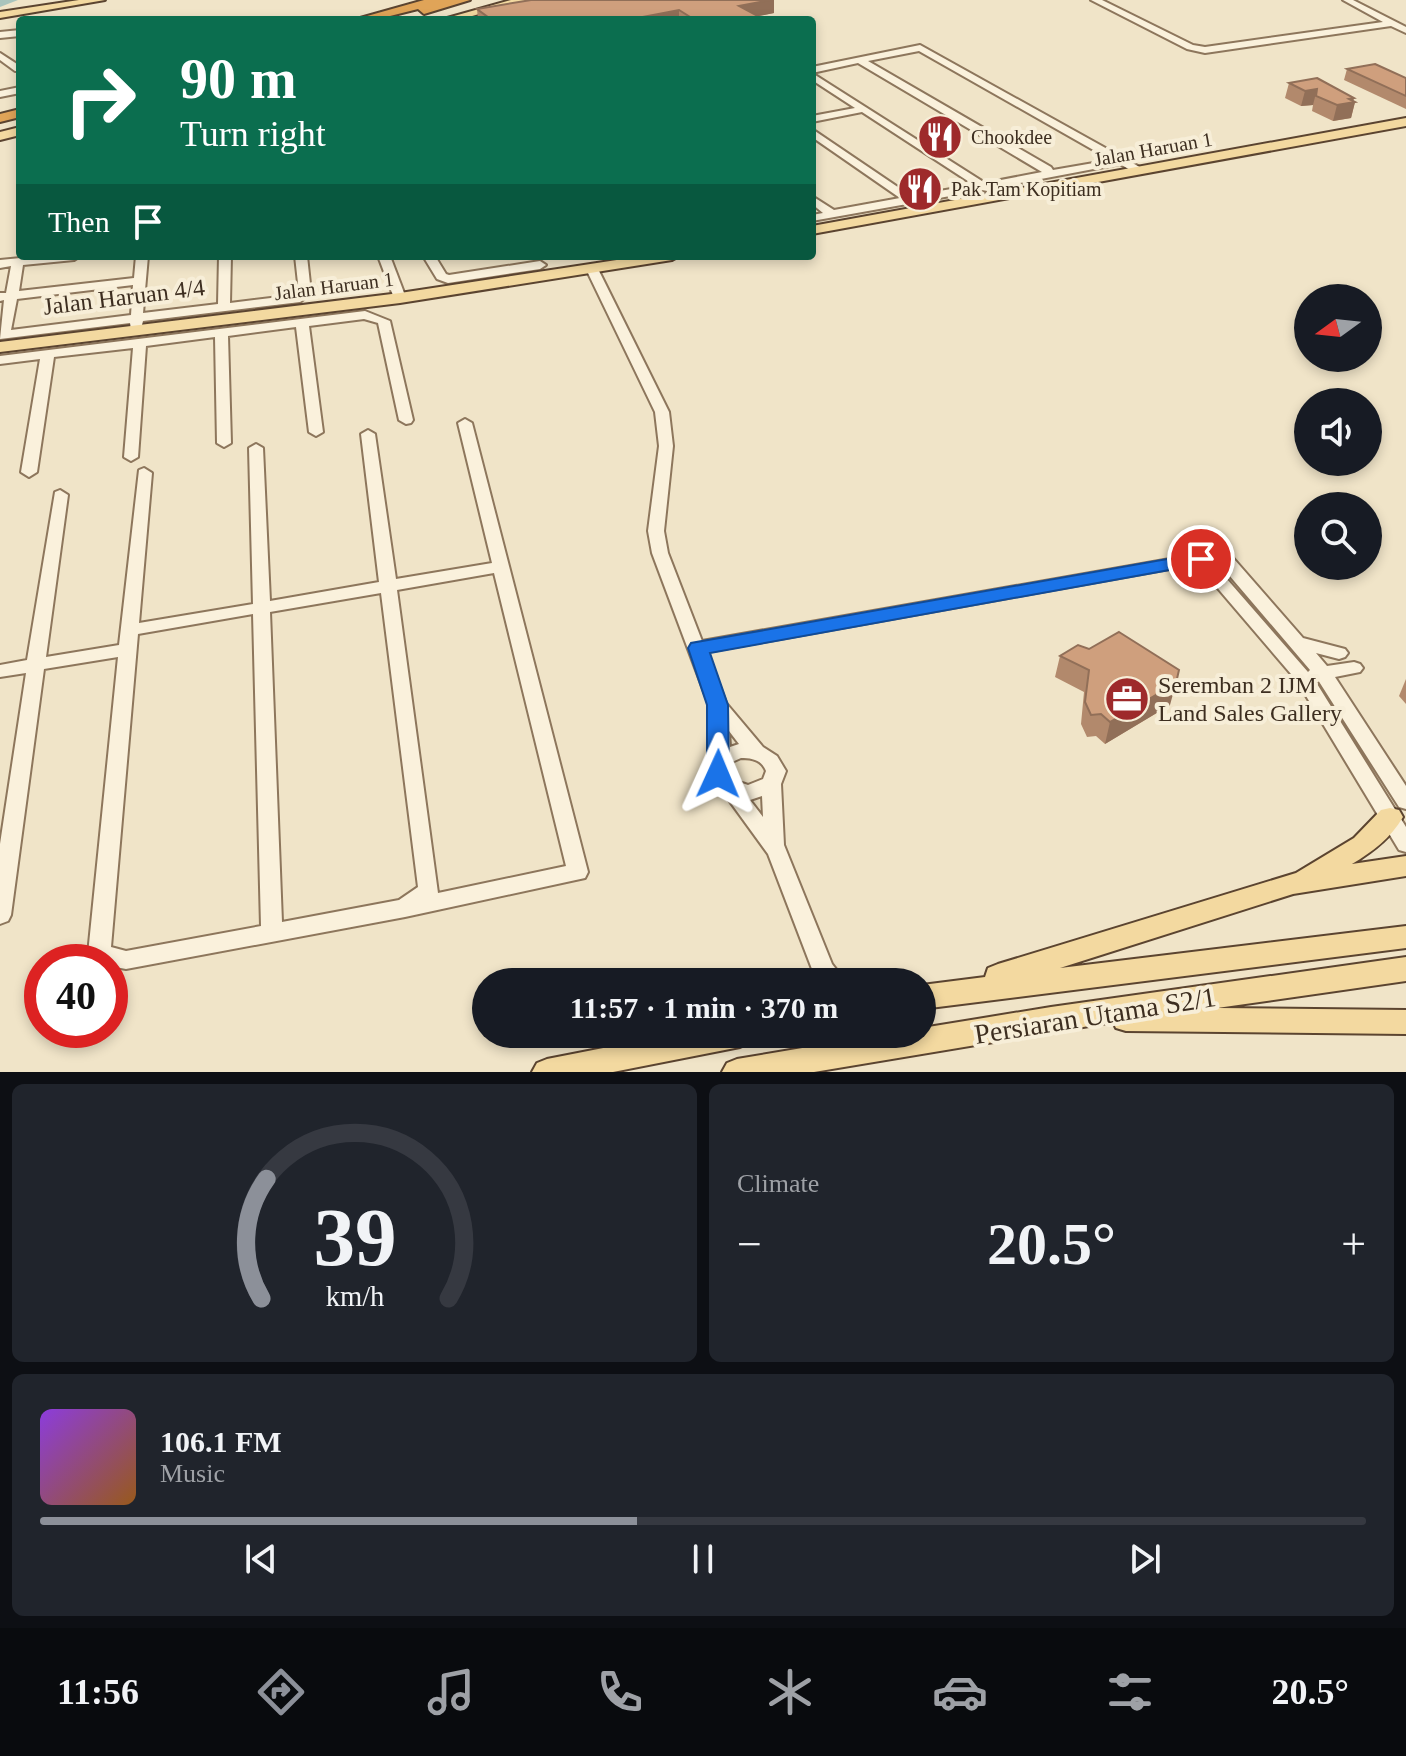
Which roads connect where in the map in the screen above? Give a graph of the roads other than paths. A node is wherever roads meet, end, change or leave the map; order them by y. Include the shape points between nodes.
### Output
1 (57, 0) edge
2 (70, 0) edge
3 (100, 0) edge
4 (439, 0) edge
5 (464, 0) edge
6 (523, 0) edge
7 (1095, 0) edge
8 (1347, 0) edge
9 (3, 11) edge
10 (375, 16) edge
11 (401, 16) edge
12 (461, 16) edge
13 (1392, 23) junction
14 (1406, 30) edge
15 (861, 61) junction
16 (816, 72) edge
17 (816, 76) edge
18 (864, 109) junction
19 (816, 118) edge
20 (1406, 122) edge
21 (816, 135) edge
22 (1121, 161) junction
23 (1141, 172) junction
24 (1048, 173) junction
25 (985, 187) junction
26 (999, 198) junction
27 (910, 201) junction
28 (816, 202) edge
29 (922, 211) junction
30 (833, 215) junction
31 (816, 217) edge
32 (816, 229) edge
33 (34, 260) edge
34 (142, 260) edge
35 (225, 260) edge
36 (301, 260) edge
37 (386, 260) edge
38 (431, 260) edge
39 (648, 260) edge
40 (18, 262) junction
41 (0, 264) edge
42 (540, 266) edge
43 (593, 271) junction
44 (140, 281) junction
45 (6, 296) edge
46 (400, 298) junction
47 (224, 307) junction
48 (302, 323) junction
49 (137, 330) junction
50 (221, 332) junction
51 (1, 339) edge
52 (48, 354) junction
53 (0, 360) edge
54 (406, 420) dead end
55 (465, 423) dead end
56 (316, 432) dead end
57 (368, 434) dead end
58 (224, 443) dead end
59 (256, 448) dead end
60 (131, 457) dead end
61 (29, 472) dead end
62 (144, 473) dead end
63 (60, 495) dead end
64 (1201, 559) junction
65 (500, 567) junction
66 (388, 586) junction
67 (261, 608) junction
68 (128, 639) junction
69 (1297, 642) junction
70 (698, 648) junction
71 (1339, 653) dead end
72 (36, 663) junction
73 (1307, 667) junction
74 (0, 671) edge
75 (1337, 695) junction
76 (718, 705) junction
77 (756, 752) junction
78 (721, 762) junction
79 (771, 784) junction
80 (732, 790) junction
81 (1398, 810) edge
82 (1406, 844) edge
83 (777, 851) junction
84 (1406, 866) edge
85 (1293, 884) junction
86 (405, 908) junction
87 (0, 915) edge
88 (272, 933) junction
89 (1397, 938) edge
90 (822, 968) edge
91 (1406, 969) edge
92 (936, 994) edge
93 (936, 994) edge
94 (1051, 1019) junction
95 (1399, 1024) edge
96 (669, 1048) edge
97 (547, 1072) edge
98 (737, 1072) edge

1 - 9 main road
2 - 9 main road
3 - 9 main road
4 - 10 highway
5 - 11 highway
6 - 12 main road
7 - 13 street via 1205,50
8 - 13 street
13 - 14 street
15 - 16 street
15 - 22 street via 917,48
15 - 24 street
17 - 18 street
18 - 19 street
18 - 25 street
20 - 23 main road, Jalan Haruan 1
21 - 27 street
22 - 23 street
22 - 24 street
23 - 26 main road, Jalan Haruan 1
24 - 25 street
25 - 26 street
25 - 27 street
26 - 29 main road, Jalan Haruan 1
27 - 29 street
27 - 30 street
28 - 30 street
29 - 32 main road, Jalan Haruan 1
30 - 31 street
33 - 40 street
34 - 44 street
35 - 47 street
36 - 47 street, Jalan Haruan 4/4 via 305,293 300,298
37 - 46 street
38 - 42 street via 448,279
39 - 43 main road, Jalan Haruan 1
40 - 41 street
40 - 45 street
42 - 43 main road, Jalan Haruan 1
42 - 46 main road, Jalan Haruan 1
43 - 70 street via 662,412 666,446 656,531
44 - 45 street
44 - 49 street
45 - 51 street
46 - 49 main road, Jalan Haruan 1
47 - 49 street, Jalan Haruan 4/4
48 - 50 street
48 - 54 street via 365,315 384,321
48 - 56 street
49 - 50 street
49 - 51 main road, Jalan Haruan 1
49 - 52 street
49 - 60 street
50 - 58 street
52 - 53 street
52 - 61 street
55 - 65 street
57 - 66 street
59 - 67 street
62 - 68 street
63 - 72 street
64 - 69 street via 1221,555
64 - 70 street
64 - 73 street
65 - 66 street
65 - 86 street via 578,872
66 - 67 street
66 - 86 street via 429,890
67 - 68 street
67 - 88 street
68 - 72 street
68 - 88 street via 99,954 126,960
69 - 71 street
69 - 73 street
70 - 76 street
72 - 74 street
72 - 87 street
73 - 75 street
73 - 75 street via 1354,668 1339,681
73 - 81 street
75 - 81 street
76 - 77 street
76 - 78 street
77 - 78 street via 732,753
77 - 79 street via 774,765
78 - 80 street via 721,780
79 - 80 street via 757,792
79 - 83 street
80 - 83 street
81 - 82 street
81 - 85 main road via 1359,848
83 - 90 street
84 - 85 main road
85 - 92 main road
86 - 88 street
89 - 93 main road, Persiaran Utama S2/1
91 - 94 main road, Persiaran Utama S2/1
94 - 95 main road
94 - 98 main road, Persiaran Utama S2/1
96 - 97 main road

